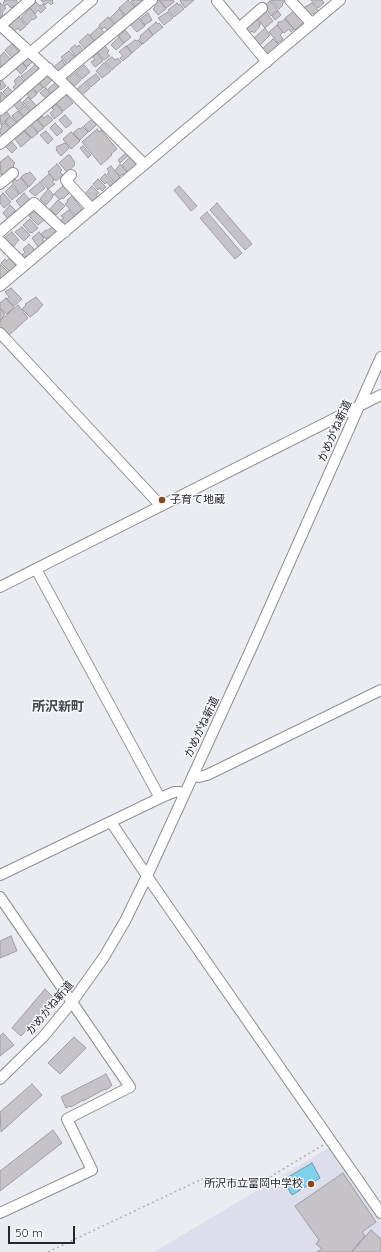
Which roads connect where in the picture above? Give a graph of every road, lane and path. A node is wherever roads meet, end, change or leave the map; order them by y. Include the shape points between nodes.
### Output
1 (30, 0) edge
2 (92, 0) edge
3 (152, 0) edge
4 (290, 0) edge
5 (340, 0) edge
6 (217, 1) dead end
7 (262, 8) dead end
8 (312, 24) junction
9 (0, 26) edge
10 (239, 28) junction
11 (29, 52) junction
12 (267, 62) junction
13 (48, 68) junction
14 (0, 75) edge
15 (58, 78) junction
16 (67, 87) junction
17 (0, 110) edge
18 (1, 141) edge
19 (144, 164) junction
20 (13, 173) dead end
21 (71, 175) dead end
22 (0, 184) edge
23 (92, 209) junction
24 (0, 232) edge
25 (65, 232) junction
26 (0, 241) edge
27 (24, 265) junction
28 (1, 284) edge
29 (0, 333) edge
30 (381, 357) edge
31 (381, 395) edge
32 (358, 408) junction
33 (161, 506) junction
34 (36, 569) junction
35 (0, 587) edge
36 (381, 690) edge
37 (193, 775) junction
38 (184, 793) junction
39 (160, 798) junction
40 (111, 822) junction
41 (0, 875) edge
42 (147, 876) junction
43 (0, 897) edge
44 (72, 1002) junction
45 (0, 1079) edge
46 (331, 1140) junction
47 (0, 1213) edge
48 (381, 1213) edge
49 (48, 1252) edge

1 - 9 street
2 - 11 street
3 - 15 street
4 - 8 street
5 - 8 street
6 - 10 street
7 - 10 street
8 - 12 street
9 - 11 street
10 - 12 street
11 - 13 street
11 - 14 street
12 - 19 street
13 - 15 street
13 - 17 street
15 - 16 street
16 - 18 street
16 - 19 street
19 - 23 street
20 - 22 street
21 - 23 street via 66,180
23 - 25 street
24 - 25 street via 34,203
25 - 27 street
26 - 27 street
27 - 28 street
29 - 33 street
30 - 32 street, かめがね新道
31 - 32 street
32 - 33 street
32 - 37 street, かめがね新道
33 - 34 street
34 - 35 street
34 - 39 street
36 - 37 street via 207,775
37 - 38 street, かめがね新道
38 - 39 street via 174,792
38 - 42 street, かめがね新道
39 - 40 street
40 - 41 street
40 - 42 street
42 - 44 street, かめがね新道 via 115,938
42 - 46 street
43 - 44 street
44 - 45 street, かめがね新道 via 43,1037
44 - 47 street via 130,1087 67,1119 92,1170
46 - 48 street
46 - 49 path via 260,1183 202,1179

